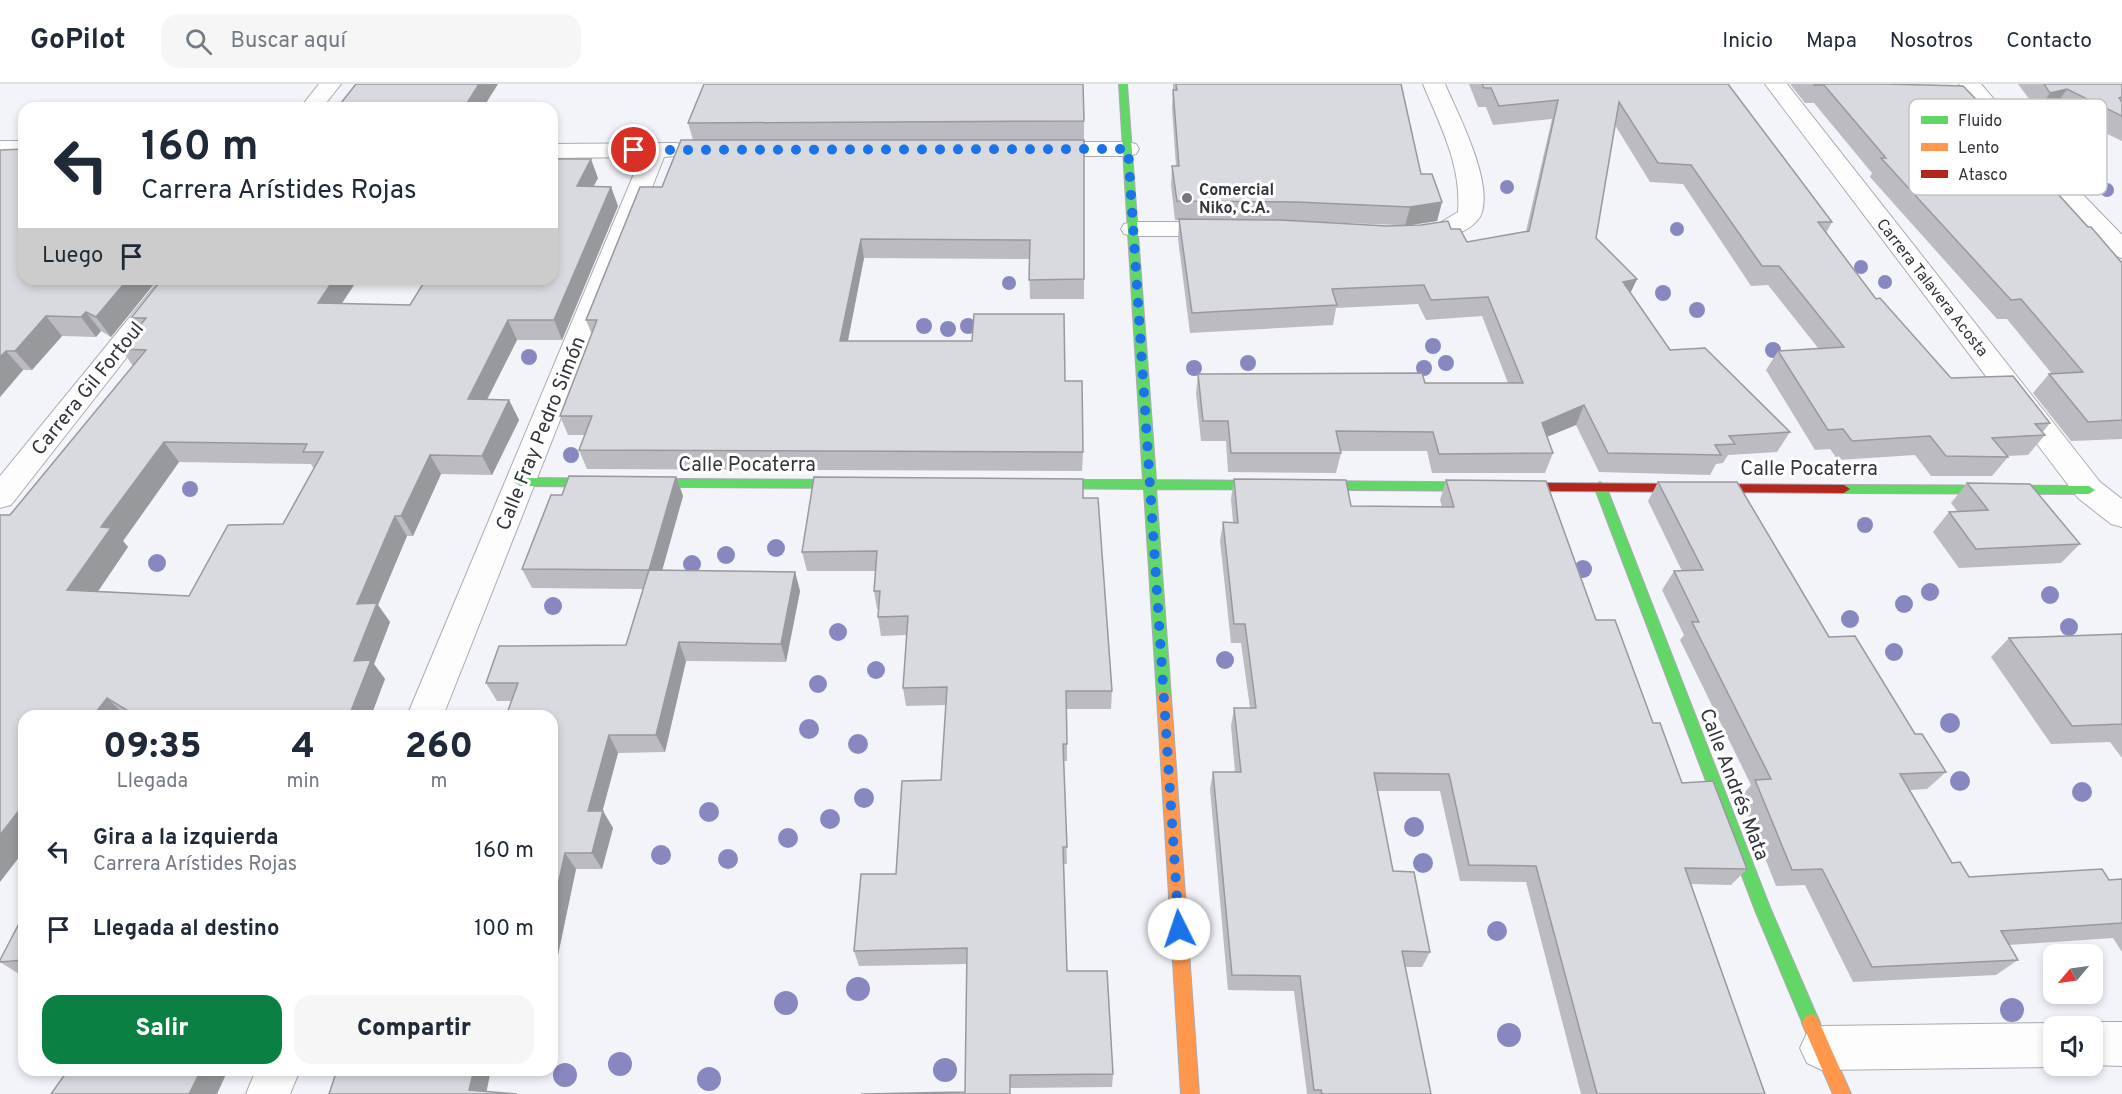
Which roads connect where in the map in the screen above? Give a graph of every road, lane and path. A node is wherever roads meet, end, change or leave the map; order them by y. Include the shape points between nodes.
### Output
1 (330, 84) edge
2 (1123, 84) edge
3 (1434, 84) edge
4 (1776, 84) edge
5 (1970, 84) edge
6 (1983, 99) edge
7 (316, 102) edge
8 (0, 148) edge
9 (18, 148) edge
10 (1013, 149) edge
11 (1128, 149) junction
12 (655, 150) junction
13 (701, 150) edge
14 (558, 151) edge
15 (2069, 195) edge
16 (1133, 229) junction
17 (1243, 229) edge
18 (1383, 234) edge
19 (2122, 250) edge
20 (170, 285) edge
21 (520, 482) junction
22 (866, 484) edge
23 (1020, 484) edge
24 (1150, 484) junction
25 (1600, 486) junction
26 (2089, 490) junction
27 (0, 497) edge
28 (2122, 516) edge
29 (427, 710) edge
30 (2103, 1044) edge
31 (2122, 1044) edge
32 (2043, 1045) edge
33 (1822, 1048) junction
34 (276, 1076) edge
35 (268, 1094) edge
36 (1190, 1094) edge
37 (1842, 1094) edge

1 - 7 street
2 - 11 street
3 - 18 street via 1471,186 1470,213 1458,226 1446,230
4 - 26 street, Carrera Talavera Acosta
5 - 6 street
8 - 9 street
10 - 11 street
11 - 16 street
12 - 13 street
12 - 14 street
12 - 21 street, Calle Fray Pedro Simón
15 - 19 street
16 - 17 street
16 - 24 street
20 - 27 street, Carrera Gil Fortoul
21 - 22 street, Calle Pocaterra
21 - 29 street, Calle Fray Pedro Simón
23 - 24 street, Calle Pocaterra
24 - 25 street, Calle Pocaterra
24 - 36 street
25 - 26 street, Calle Pocaterra
25 - 33 street, Calle Andrés Mata via 1763,910
26 - 28 street, Carrera Talavera Acosta
30 - 31 street
32 - 33 street
33 - 37 street, Calle Andrés Mata
34 - 35 street

